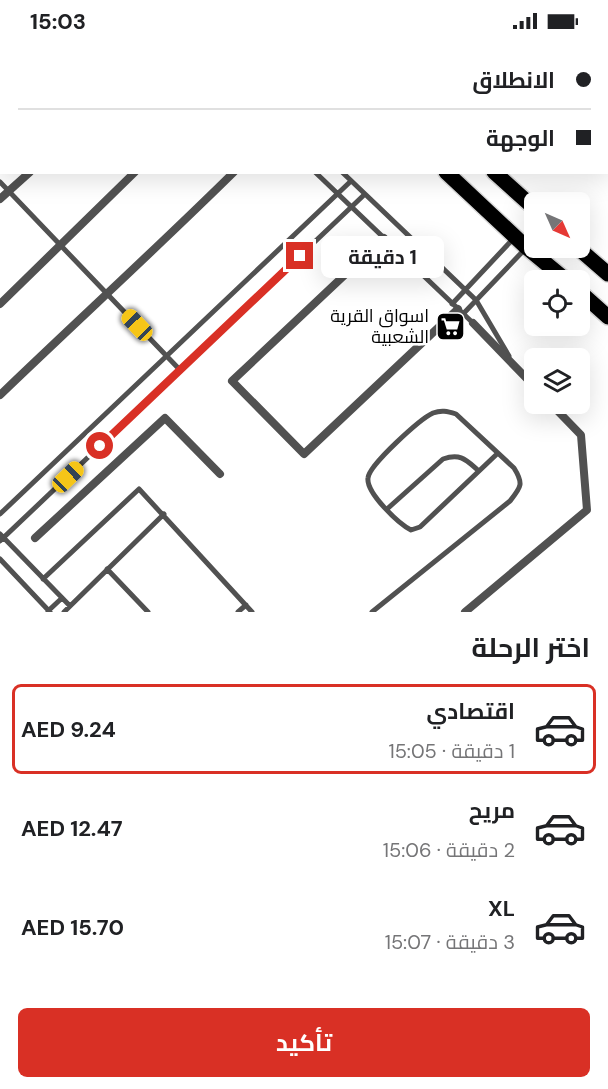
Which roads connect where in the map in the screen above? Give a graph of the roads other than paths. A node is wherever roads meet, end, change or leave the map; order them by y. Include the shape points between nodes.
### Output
1 (28, 174) edge
2 (133, 174) edge
3 (232, 174) edge
4 (317, 174) edge
5 (344, 174) edge
6 (448, 174) edge
7 (496, 174) edge
8 (351, 181) junction
9 (0, 182) edge
10 (10, 192) junction
11 (337, 194) junction
12 (365, 194) junction
13 (0, 199) edge
14 (524, 199) edge
15 (351, 207) junction
16 (384, 238) junction
17 (521, 242) junction
18 (61, 246) junction
19 (590, 258) edge
20 (554, 270) edge
21 (608, 274) edge
22 (465, 289) junction
23 (108, 295) junction
24 (476, 300) junction
25 (590, 300) edge
26 (0, 304) edge
27 (458, 309) junction
28 (608, 318) edge
29 (473, 323) joint
30 (166, 356) junction
31 (516, 368) junction
32 (180, 370) junction
33 (524, 376) edge
34 (0, 395) edge
35 (560, 414) edge
36 (498, 453) junction
37 (479, 471) junction
38 (220, 474) dead end
39 (387, 509) junction
40 (0, 514) edge
41 (164, 514) junction
42 (1, 538) edge
43 (35, 538) dead end
44 (0, 559) edge
45 (107, 569) junction
46 (43, 579) junction
47 (62, 598) junction
48 (246, 605) junction
49 (70, 606) junction
50 (49, 612) edge
51 (64, 612) edge
52 (148, 612) edge
53 (238, 612) edge
54 (252, 612) edge
55 (372, 612) edge
56 (465, 612) edge

1 - 10 street
2 - 18 street
3 - 23 street
4 - 11 lane
5 - 8 lane
6 - 17 main road
7 - 14 main road
8 - 11 lane
8 - 12 lane
9 - 10 lane
10 - 13 street
10 - 18 lane
11 - 15 lane
11 - 30 lane
12 - 15 lane
12 - 22 lane
15 - 16 lane
15 - 32 lane
16 - 27 lane
16 - 27 street via 232,381 303,454
17 - 20 main road
17 - 22 lane
17 - 24 lane
18 - 23 lane
18 - 26 street
19 - 21 main road
22 - 24 lane
22 - 27 lane
23 - 30 lane
23 - 34 street
24 - 27 lane
24 - 31 lane
25 - 28 main road
27 - 29 lane
29 - 31 street
30 - 32 lane
30 - 40 lane
31 - 33 street
32 - 42 lane
35 - 56 street via 581,435 586,510
36 - 37 lane
36 - 39 lane via 456,414 434,412 372,467 368,486
36 - 55 lane via 521,478 520,488 510,501
37 - 39 lane via 462,457 443,459
37 - 39 lane via 420,527 411,530 403,526
38 - 43 street via 165,418
41 - 45 lane
41 - 46 lane via 139,489
41 - 48 lane
42 - 46 lane
44 - 50 lane
45 - 49 lane
45 - 52 lane
46 - 47 lane
47 - 49 lane
47 - 50 lane
48 - 53 lane
48 - 54 lane
49 - 51 lane

